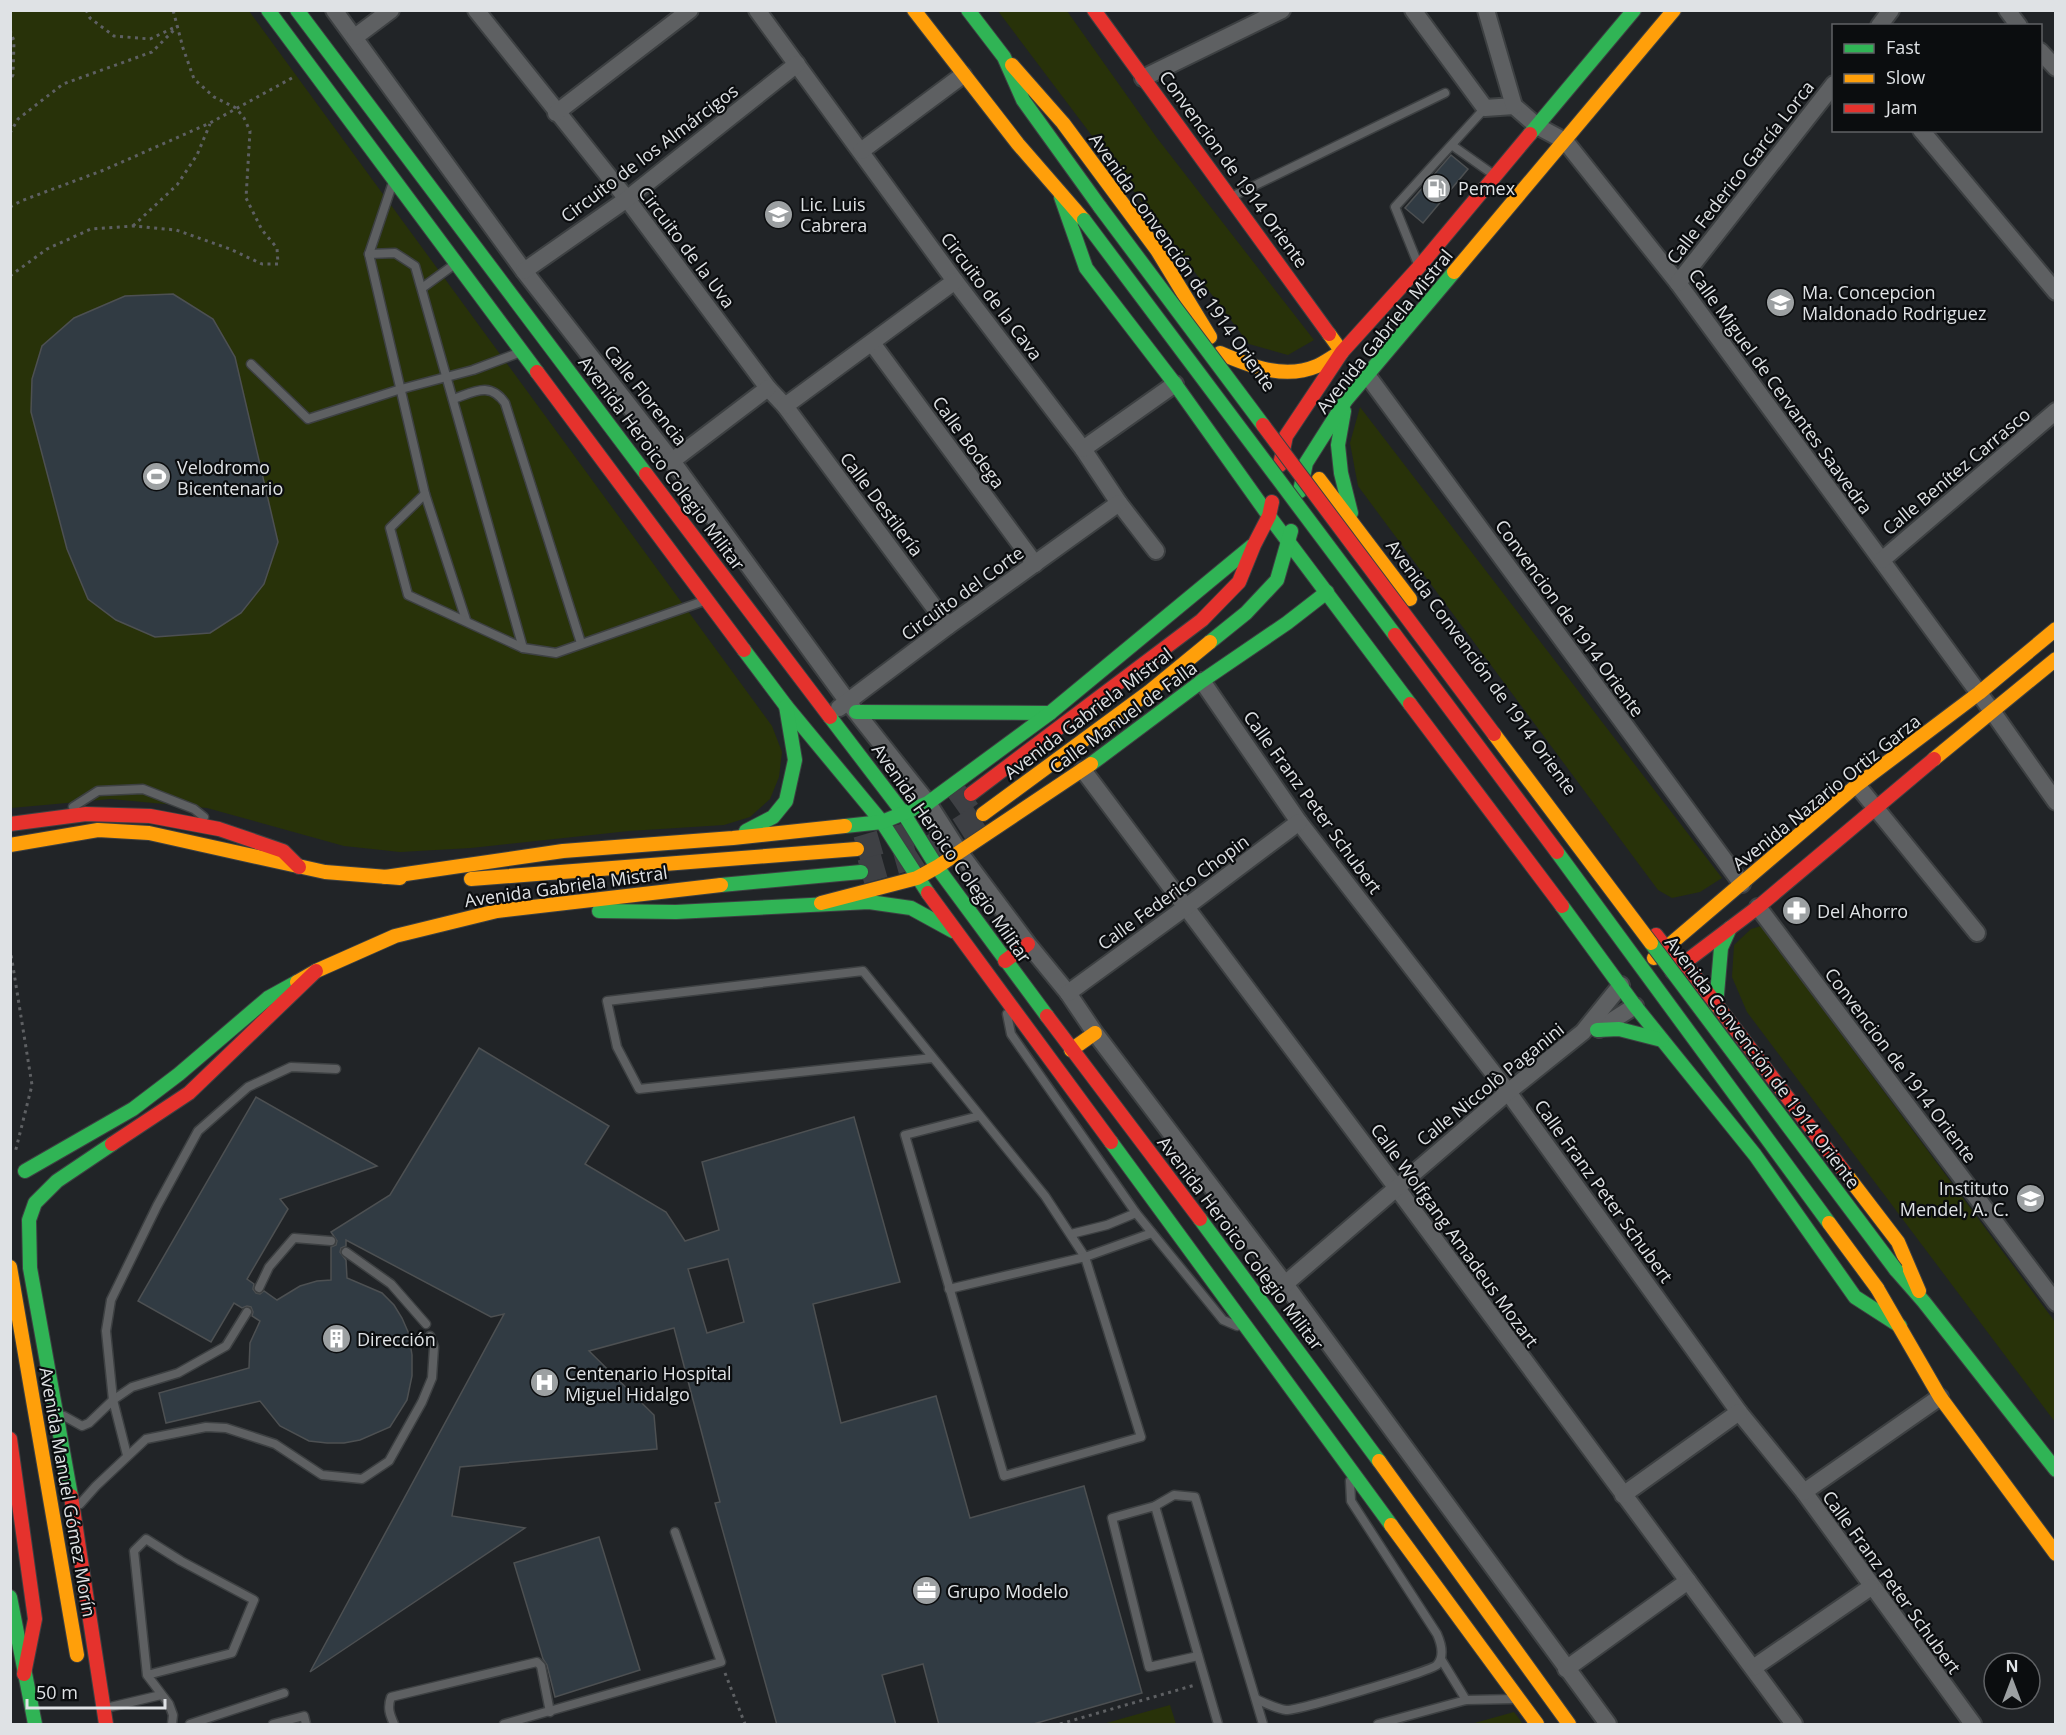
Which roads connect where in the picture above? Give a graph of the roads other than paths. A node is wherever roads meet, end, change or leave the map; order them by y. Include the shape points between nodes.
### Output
1 (268, 10) edge
2 (297, 10) edge
3 (334, 10) edge
4 (391, 10) edge
5 (476, 10) edge
6 (690, 10) edge
7 (758, 10) edge
8 (914, 10) edge
9 (968, 10) edge
10 (1094, 10) edge
11 (1282, 10) edge
12 (1413, 10) edge
13 (1486, 10) edge
14 (1634, 10) edge
15 (1674, 10) edge
16 (1891, 10) edge
17 (2007, 10) edge
18 (1880, 24) edge
19 (2018, 24) edge
20 (355, 37) junction
21 (2042, 53) edge
22 (1004, 57) junction
23 (796, 64) junction
24 (2055, 68) edge
25 (963, 75) junction
26 (1143, 78) junction
27 (1832, 85) edge
28 (1445, 93) dead end
29 (1514, 106) junction
30 (1485, 108) junction
31 (556, 113) junction
32 (1537, 126) junction
33 (1923, 132) edge
34 (1565, 141) junction
35 (1453, 146) junction
36 (861, 151) junction
37 (1494, 175) junction
38 (394, 179) junction
39 (1060, 194) junction
40 (1230, 198) junction
41 (627, 199) junction
42 (369, 254) junction
43 (457, 263) junction
44 (1419, 267) junction
45 (524, 271) junction
46 (955, 281) junction
47 (1678, 283) junction
48 (422, 288) junction
49 (2055, 292) edge
50 (872, 343) junction
51 (523, 351) junction
52 (1342, 352) junction
53 (1220, 353) junction
54 (251, 364) dead end
55 (1367, 375) junction
56 (447, 377) junction
57 (1175, 384) junction
58 (768, 387) junction
59 (401, 389) junction
60 (453, 399) junction
61 (1346, 400) junction
62 (785, 406) junction
63 (2055, 411) edge
64 (1286, 436) junction
65 (1083, 449) junction
66 (672, 460) junction
67 (1306, 463) junction
68 (425, 494) junction
69 (1119, 502) junction
70 (1269, 516) junction
71 (1353, 521) junction
72 (1288, 541) junction
73 (1254, 545) junction
74 (1156, 551) dead end
75 (1882, 560) junction
76 (1035, 564) junction
77 (1327, 592) junction
78 (708, 599) junction
79 (466, 620) junction
80 (1234, 621) junction
81 (1287, 623) junction
82 (948, 626) junction
83 (2055, 629) edge
84 (581, 643) junction
85 (523, 648) junction
86 (2055, 659) edge
87 (1202, 681) junction
88 (1979, 693) junction
89 (786, 706) junction
90 (852, 707) junction
91 (1992, 711) junction
92 (1050, 713) junction
93 (828, 715) junction
94 (1083, 770) junction
95 (1857, 785) junction
96 (971, 794) tunnel mouth
97 (2055, 801) edge
98 (928, 803) junction
99 (1875, 807) junction
100 (904, 814) junction
101 (984, 814) tunnel mouth
102 (55, 818) junction
103 (882, 822) junction
104 (1299, 822) junction
105 (10, 824) edge
106 (219, 829) junction
107 (733, 838) junction
108 (10, 845) edge
109 (857, 849) tunnel mouth
110 (960, 853) junction
111 (299, 867) junction
112 (937, 867) junction
113 (861, 872) tunnel mouth
114 (385, 877) junction
115 (917, 878) junction
116 (1742, 884) junction
117 (821, 903) junction
118 (1186, 907) junction
119 (1758, 907) junction
120 (497, 911) junction
121 (1730, 928) junction
122 (1977, 933) dead end
123 (961, 936) junction
124 (1028, 944) junction
125 (1666, 948) junction
126 (1005, 961) junction
127 (1684, 962) junction
128 (316, 971) junction
129 (1621, 985) junction
130 (1002, 992) junction
131 (1068, 993) junction
132 (1635, 1006) junction
133 (1716, 1006) junction
134 (1590, 1031) junction
135 (1095, 1032) junction
136 (1662, 1040) junction
137 (1071, 1050) junction
138 (933, 1058) junction
139 (336, 1069) dead end
140 (1508, 1092) junction
141 (979, 1116) junction
142 (21, 1166) road end
143 (1396, 1187) junction
144 (1136, 1213) junction
145 (1152, 1233) junction
146 (1071, 1234) junction
147 (331, 1241) dead end
148 (346, 1252) dead end
149 (1085, 1257) junction
150 (10, 1267) edge
151 (30, 1268) junction
152 (1285, 1284) junction
153 (259, 1288) dead end
154 (949, 1289) junction
155 (17, 1298) junction
156 (1924, 1302) junction
157 (2055, 1303) edge
158 (247, 1312) dead end
159 (426, 1324) dead end
160 (22, 1326) junction
161 (1900, 1326) junction
162 (1251, 1333) junction
163 (430, 1336) dead end
164 (45, 1348) junction
165 (1940, 1398) junction
166 (113, 1400) junction
167 (56, 1410) junction
168 (1738, 1412) junction
169 (10, 1439) edge
170 (2049, 1449) edge
171 (127, 1455) junction
172 (1349, 1468) junction
173 (2055, 1470) edge
174 (1804, 1492) junction
175 (1623, 1495) junction
176 (1155, 1506) junction
177 (74, 1510) junction
178 (675, 1532) dead end
179 (2055, 1554) edge
180 (64, 1575) junction
181 (1688, 1581) junction
182 (86, 1587) junction
183 (1871, 1587) junction
184 (10, 1597) edge
185 (1198, 1656) junction
186 (1441, 1659) junction
187 (79, 1667) dead end
188 (1753, 1668) junction
189 (1566, 1669) junction
190 (24, 1674) junction
191 (147, 1675) junction
192 (284, 1693) dead end
193 (161, 1695) junction
194 (1256, 1699) junction
195 (1519, 1699) junction
196 (1466, 1700) junction
197 (104, 1708) junction
198 (550, 1712) junction
199 (35, 1725) edge
200 (106, 1725) edge
201 (172, 1725) edge
202 (190, 1725) edge
203 (273, 1725) edge
204 (306, 1725) edge
205 (394, 1725) edge
206 (504, 1725) edge
207 (1218, 1725) edge
208 (1263, 1725) edge
209 (1378, 1725) edge
210 (1537, 1725) edge
211 (1569, 1725) edge
212 (1608, 1725) edge
213 (1794, 1725) edge
214 (1973, 1725) edge

1 - 38 street
2 - 93 street, Avenida Heroico Colegio Militar
3 - 20 street, Calle Florencia
4 - 20 street
5 - 31 street, Circuito de la Uva
6 - 31 street
7 - 23 street
8 - 25 street
9 - 22 street, Avenida Convención de 1914 Oriente
10 - 26 street, Convencion de 1914 Oriente
11 - 26 street
12 - 30 street
13 - 29 street
14 - 32 street, Avenida Gabriela Mistral
15 - 34 street, Avenida Gabriela Mistral
16 - 18 street
17 - 19 street
20 - 45 street, Calle Florencia
21 - 24 street
22 - 53 street, Avenida Convención de 1914 Oriente via 1063,123 1157,249
22 - 156 street, Avenida Convención de 1914 Oriente, bridge via 1023,100 1100,207 1896,1270
23 - 36 street, Circuito de la Cava
23 - 41 street, Circuito de los Almárcigos
25 - 36 street
25 - 39 street
26 - 40 street, Convencion de 1914 Oriente
27 - 47 street, Calle Federico García Lorca
28 - 40 lane
29 - 30 street
29 - 32 street, Calle Miguel de Cervantes Saavedra
30 - 35 lane
31 - 41 street, Circuito de la Uva
32 - 34 street, Calle Miguel de Cervantes Saavedra
32 - 37 street, Avenida Gabriela Mistral
33 - 49 street
34 - 47 street, Calle Miguel de Cervantes Saavedra
34 - 55 street, Avenida Gabriela Mistral
35 - 37 lane
35 - 44 lane via 1395,207
36 - 46 street, Circuito de la Cava
37 - 44 street, Avenida Gabriela Mistral
38 - 42 lane
38 - 43 street
39 - 57 street via 1086,268
39 - 161 street, bridge via 1084,220 1501,776 1877,1288
40 - 52 street, Convencion de 1914 Oriente
41 - 45 street, Circuito de los Almárcigos
41 - 58 street, Circuito de la Uva
42 - 48 lane via 395,254 415,266
42 - 59 lane
43 - 48 lane
43 - 51 street
44 - 52 street, Avenida Gabriela Mistral
45 - 66 street, Calle Florencia
46 - 50 street
46 - 65 street, Circuito de la Cava
47 - 75 street, Calle Miguel de Cervantes Saavedra
48 - 56 lane
50 - 62 street
50 - 76 street, Calle Bodega
51 - 56 lane
51 - 78 street
52 - 53 street via 1315,367 1283,373 1251,367
52 - 64 street, Avenida Gabriela Mistral
53 - 64 street, Avenida Convención de 1914 Oriente
54 - 59 lane via 308,419
55 - 61 street, Avenida Gabriela Mistral
55 - 116 street, Convencion de 1914 Oriente
56 - 59 lane
56 - 60 lane
57 - 65 street
57 - 70 street
58 - 62 street, Circuito de la Uva
58 - 66 street
59 - 68 lane
60 - 84 lane via 485,389 498,393 505,403
60 - 85 lane
61 - 67 street, Avenida Gabriela Mistral
61 - 71 street via 1338,445
62 - 82 street, Calle Destilería
63 - 75 street, Calle Benítez Carrasco
64 - 67 street, Avenida Convención de 1914 Oriente
64 - 70 street, Avenida Gabriela Mistral
65 - 69 street, Circuito de la Cava
66 - 90 street, Calle Florencia
67 - 71 street, Avenida Convención de 1914 Oriente
67 - 72 street, Avenida Gabriela Mistral
68 - 79 lane
68 - 79 lane via 390,528 408,595
69 - 74 street, Circuito de la Cava
69 - 76 street, Circuito del Corte
70 - 72 street
70 - 73 street, Avenida Gabriela Mistral
71 - 125 street, Avenida Convención de 1914 Oriente
72 - 77 street
72 - 80 street, Avenida Gabriela Mistral via 1277,579
73 - 92 street
73 - 96 street, Avenida Gabriela Mistral via 1239,582 1202,620
75 - 88 street, Calle Miguel de Cervantes Saavedra
76 - 82 street, Circuito del Corte
77 - 81 street, Calle Manuel de Falla
77 - 129 street
78 - 84 lane
78 - 89 street
79 - 85 lane
80 - 81 street
80 - 101 street, Avenida Gabriela Mistral via 1149,692
81 - 87 street, Calle Manuel de Falla
82 - 90 street, Circuito del Corte
83 - 88 street, Avenida Nazario Ortiz Garza
84 - 85 lane via 556,652
86 - 91 street
87 - 94 street, Calle Manuel de Falla
87 - 104 street, Calle Franz Peter Schubert
88 - 91 street, Calle Miguel de Cervantes Saavedra
88 - 95 street, Avenida Nazario Ortiz Garza
89 - 103 street
89 - 107 street via 795,760 786,801 773,817
90 - 92 street
90 - 93 street, Circuito del Corte
90 - 98 street, Calle Florencia
91 - 97 street, Calle Miguel de Cervantes Saavedra
91 - 99 street
92 - 98 street
93 - 100 street, Avenida Heroico Colegio Militar
94 - 110 street, Calle Manuel de Falla
94 - 118 street, Calle Wolfgang Amadeus Mozart
95 - 99 street
95 - 116 street, Avenida Nazario Ortiz Garza
98 - 100 street
98 - 110 street, Avenida Heroico Colegio Militar
99 - 119 street
99 - 122 street
100 - 103 street
100 - 112 street, Avenida Heroico Colegio Militar
102 - 105 street
102 - 106 street via 86,814 150,816
102 - 106 lane via 98,791 143,789 194,809
103 - 107 street, Avenida Gabriela Mistral
103 - 115 street
104 - 118 street, Calle Federico Chopin
104 - 140 street, Calle Franz Peter Schubert
106 - 111 street via 282,851
107 - 114 street, Avenida Gabriela Mistral via 563,851
108 - 111 street, Avenida Gabriela Mistral via 98,830 149,832
109 - 114 street, Avenida Gabriela Mistral via 536,875 448,880
110 - 112 street, Calle Manuel de Falla
110 - 124 street, Avenida Heroico Colegio Militar
111 - 114 street, Avenida Gabriela Mistral
112 - 115 street, Calle Manuel de Falla
112 - 126 street, Avenida Heroico Colegio Militar
113 - 120 street, Avenida Gabriela Mistral
115 - 117 street, Calle Manuel de Falla
115 - 123 street
116 - 125 street, Avenida Nazario Ortiz Garza
117 - 120 street via 676,912
117 - 123 street via 869,902 911,908
118 - 131 street, Calle Federico Chopin
118 - 143 street, Calle Wolfgang Amadeus Mozart
119 - 121 street
119 - 157 street, Convencion de 1914 Oriente
120 - 128 street, Avenida Gabriela Mistral via 395,936
121 - 127 street
121 - 133 street via 1721,948
123 - 130 street
124 - 126 street
124 - 131 street, Avenida Heroico Colegio Militar
125 - 127 street, Avenida Convención de 1914 Oriente
125 - 129 street, Avenida Nazario Ortiz Garza
126 - 137 street, Avenida Heroico Colegio Militar
127 - 132 street
127 - 133 street, Avenida Convención de 1914 Oriente
128 - 142 street, Avenida Gabriela Mistral via 268,999 132,1109
128 - 151 street via 189,1093 45,1191 29,1220
129 - 132 street
129 - 134 street, Calle Niccolò Paganini
130 - 144 lane via 1011,1034
130 - 162 street
131 - 135 street, Avenida Heroico Colegio Militar
132 - 134 street, Calle Niccolò Paganini
132 - 136 street
133 - 156 street, Avenida Convención de 1914 Oriente via 1898,1242
134 - 136 street via 1619,1029
134 - 140 street, Calle Niccolò Paganini
135 - 137 street
135 - 152 street, Avenida Heroico Colegio Militar
136 - 161 street via 1755,1155 1855,1297
137 - 211 street, Avenida Heroico Colegio Militar via 1296,1347
138 - 138 lane via 863,971 607,1001 617,1047 639,1089
138 - 141 lane
139 - 166 lane via 291,1067 248,1087 198,1131 111,1300 106,1331
140 - 143 street, Calle Niccolò Paganini
140 - 168 street, Calle Franz Peter Schubert
141 - 146 lane
141 - 154 lane via 905,1135
143 - 152 street, Calle Niccolò Paganini
143 - 175 street, Calle Wolfgang Amadeus Mozart
144 - 145 lane
144 - 146 lane
145 - 149 lane
145 - 162 lane via 1223,1320
146 - 149 lane
147 - 153 lane via 294,1238 269,1267
148 - 159 lane via 391,1284
149 - 154 lane
149 - 154 lane via 1142,1437 1004,1476
150 - 155 street, Avenida Manuel Gómez Morín
151 - 155 street
151 - 164 street
152 - 189 street, Avenida Heroico Colegio Militar
155 - 160 street, Avenida Manuel Gómez Morín
156 - 170 street, Avenida Convención de 1914 Oriente
158 - 166 lane via 226,1346 178,1373 132,1387
160 - 164 street
160 - 180 street, Avenida Manuel Gómez Morín
161 - 165 street
162 - 172 street
163 - 171 lane via 434,1347 432,1378 422,1402 389,1461 362,1479 322,1475 275,1443 226,1428 206,1427 146,1439
164 - 167 street
165 - 174 street
165 - 179 street
166 - 167 lane via 82,1426
166 - 171 lane
167 - 177 street
168 - 174 street, Calle Franz Peter Schubert
168 - 175 street
169 - 190 street via 35,1619
170 - 173 street, Avenida Convención de 1914 Oriente
171 - 177 lane
172 - 186 lane via 1351,1502 1437,1634 1442,1645
172 - 195 street
174 - 183 street, Calle Franz Peter Schubert
175 - 181 street, Calle Wolfgang Amadeus Mozart
176 - 185 lane
176 - 185 lane via 1112,1518 1149,1667
176 - 194 lane via 1174,1495 1195,1497
177 - 182 street
178 - 198 lane via 721,1662
180 - 182 street
180 - 187 street, Avenida Manuel Gómez Morín
181 - 188 street, Calle Wolfgang Amadeus Mozart
181 - 189 street
182 - 197 street
183 - 188 street
183 - 214 street, Calle Franz Peter Schubert
184 - 190 street
185 - 207 lane
186 - 194 lane via 1436,1666 1393,1682 1287,1710
186 - 196 lane
188 - 213 street, Calle Wolfgang Amadeus Mozart
189 - 212 street, Avenida Heroico Colegio Militar
190 - 199 street
191 - 191 lane via 232,1653 254,1600 146,1539 134,1551
191 - 193 lane
192 - 202 lane
193 - 197 lane
193 - 201 lane via 169,1704
194 - 208 lane
195 - 196 lane
195 - 210 street
196 - 209 lane
197 - 200 street
198 - 205 lane via 537,1662 391,1697 388,1703
198 - 206 lane
203 - 204 lane via 304,1716

